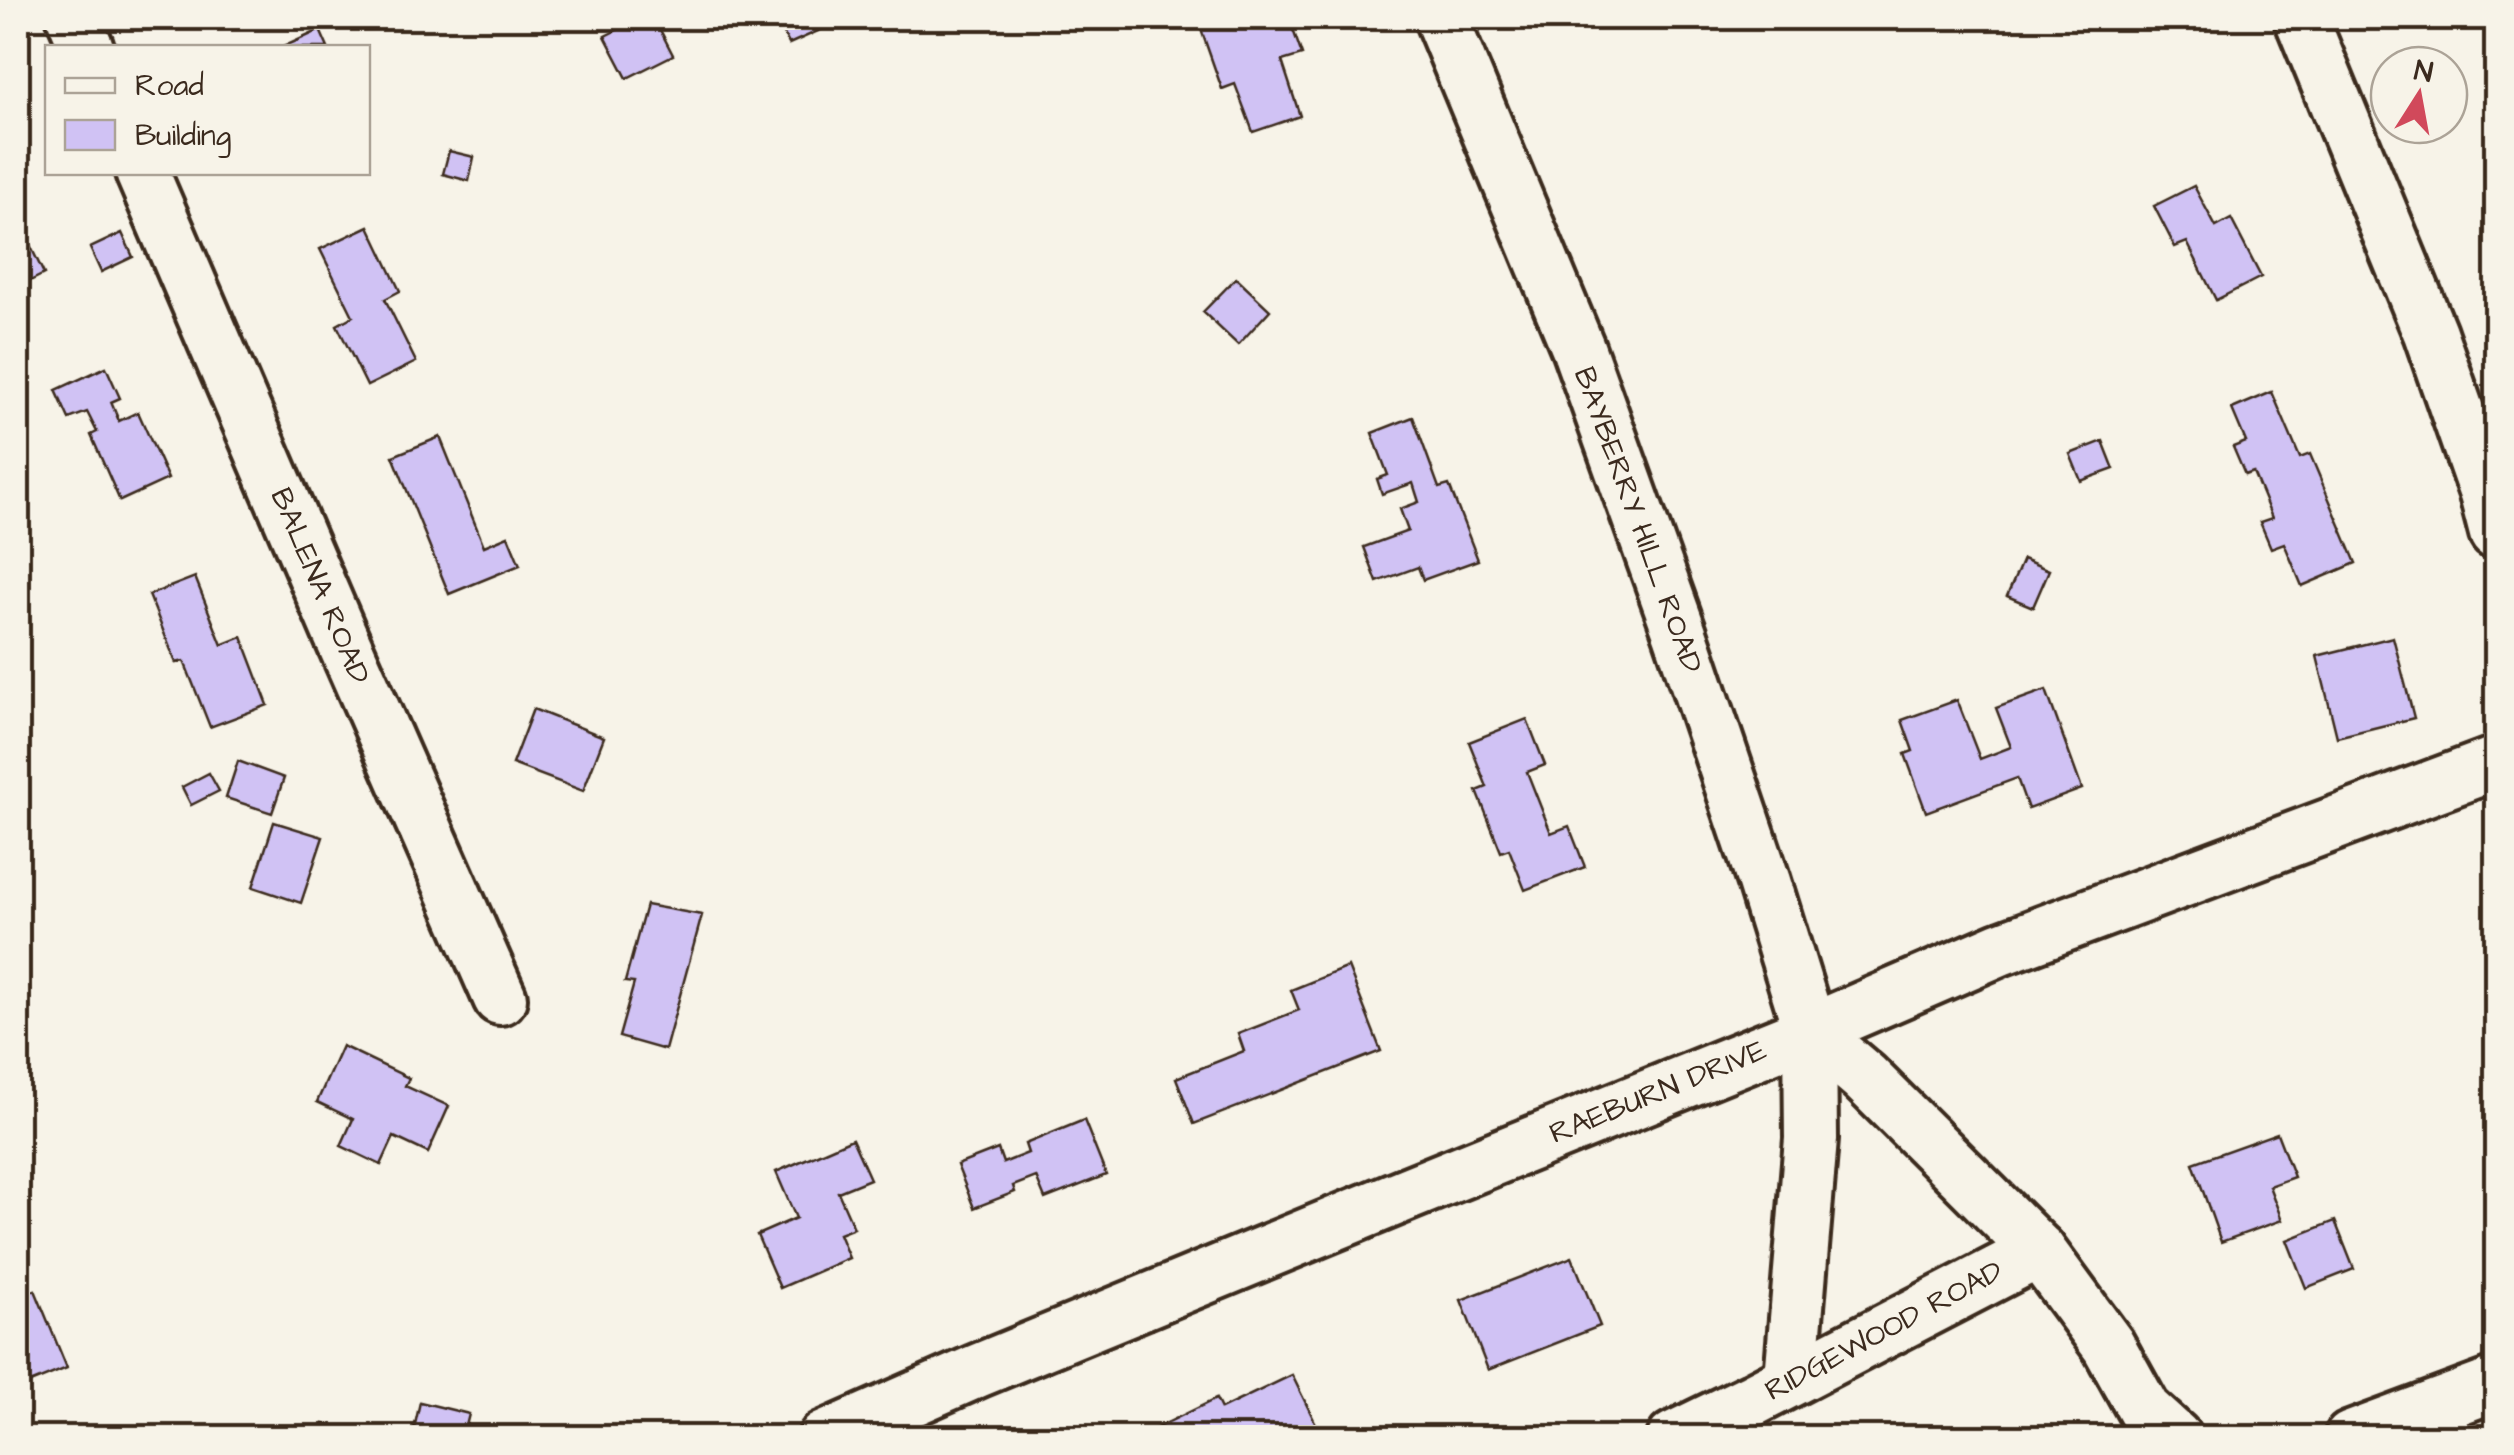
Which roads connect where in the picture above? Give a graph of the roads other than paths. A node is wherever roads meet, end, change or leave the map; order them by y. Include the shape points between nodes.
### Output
1 (74, 18) edge
2 (1441, 18) edge
3 (2301, 18) edge
4 (86, 45) edge
5 (143, 175) edge
6 (2496, 533) edge
7 (2496, 763) edge
8 (500, 998) dead end
9 (1810, 1031) junction
10 (2039, 1250) junction
11 (1791, 1379) junction
12 (2496, 1384) edge
13 (826, 1438) edge
14 (1674, 1438) edge
15 (2175, 1438) edge
16 (2351, 1438) edge

1 - 4 street
2 - 9 street, BAYBERRY HILL ROAD via 1584,366
3 - 6 street via 2430,332
5 - 8 street, BALENA ROAD
7 - 9 street, RAEBURN DRIVE via 2000,949
9 - 10 street
9 - 11 street, BAYBERRY HILL ROAD via 1810,1140
9 - 13 street, RAEBURN DRIVE
10 - 11 street, RIDGEWOOD ROAD
10 - 15 street via 2108,1345 2144,1410
11 - 14 street, RIDGEWOOD ROAD
12 - 16 street

